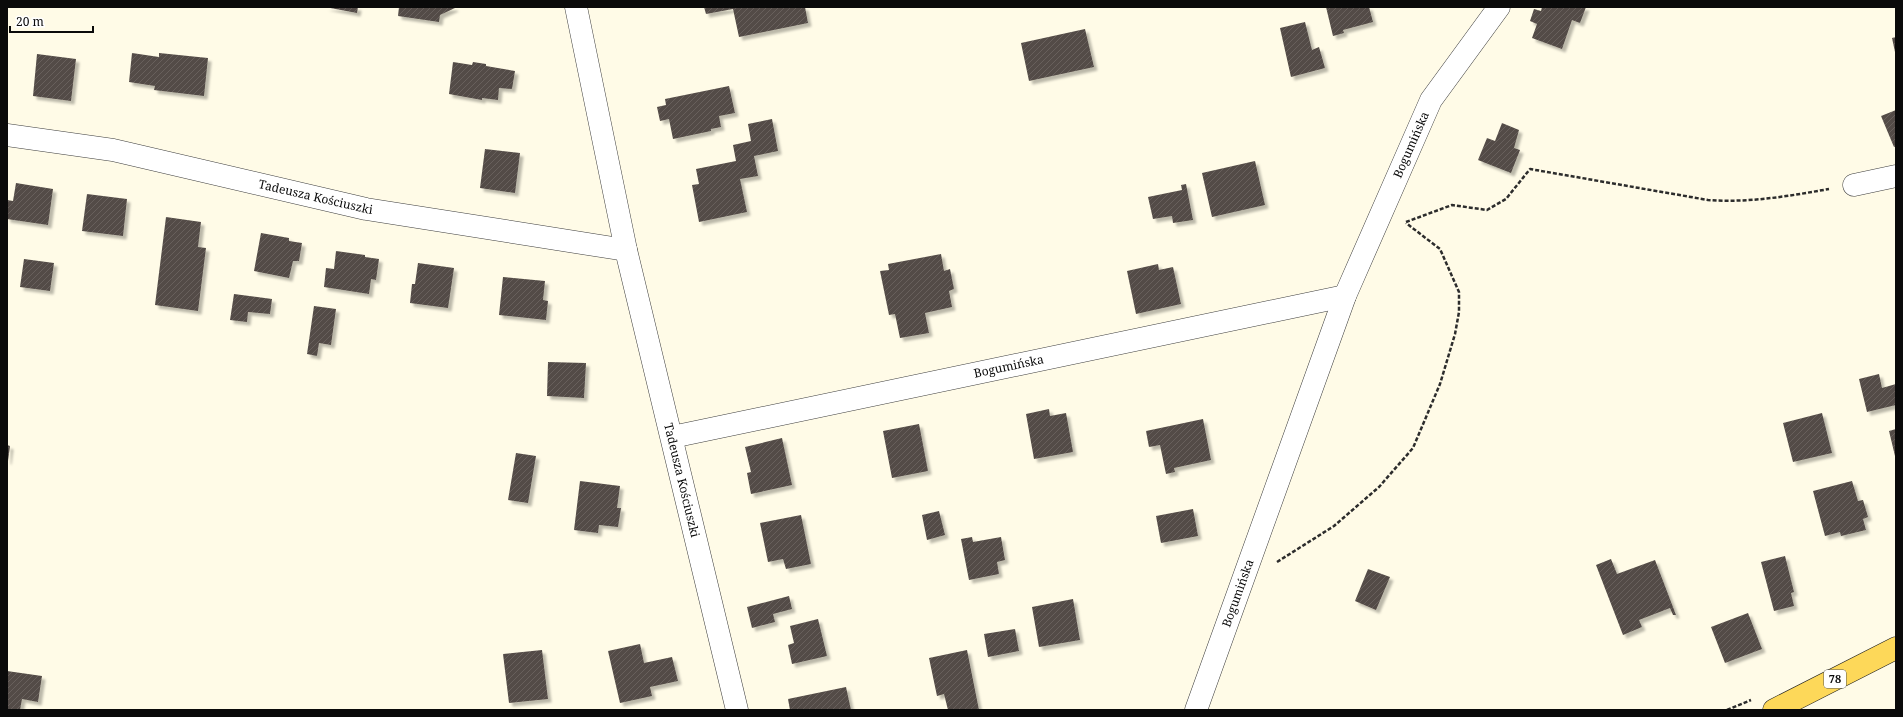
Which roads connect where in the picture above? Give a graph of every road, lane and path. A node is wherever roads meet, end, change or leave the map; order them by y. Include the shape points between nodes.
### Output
1 (576, 7) edge
2 (1499, 7) edge
3 (7, 135) edge
4 (1896, 176) edge
5 (1854, 185) joint
6 (1431, 212) dead end
7 (1405, 222) dead end
8 (626, 250) junction
9 (1345, 296) junction
10 (672, 437) junction
11 (1244, 576) junction
12 (1896, 648) edge
13 (737, 710) edge
14 (1196, 710) edge
15 (1774, 710) edge

1 - 8 street, Tadeusza Kościuszki
2 - 9 street, Bogumińska via 1431,100
3 - 8 street, Tadeusza Kościuszki via 113,150 366,209
4 - 5 street
5 - 6 path via 1735,202 1708,200 1530,169 1506,199 1487,210 1452,205
7 - 11 path via 1440,249 1459,292 1455,334 1440,384 1413,448 1379,487 1334,526 1292,554 1254,575
8 - 10 street, Tadeusza Kościuszki
9 - 10 street, Bogumińska
9 - 11 street, Bogumińska
10 - 13 street, Tadeusza Kościuszki
11 - 14 street, Bogumińska
12 - 15 main road, 78

